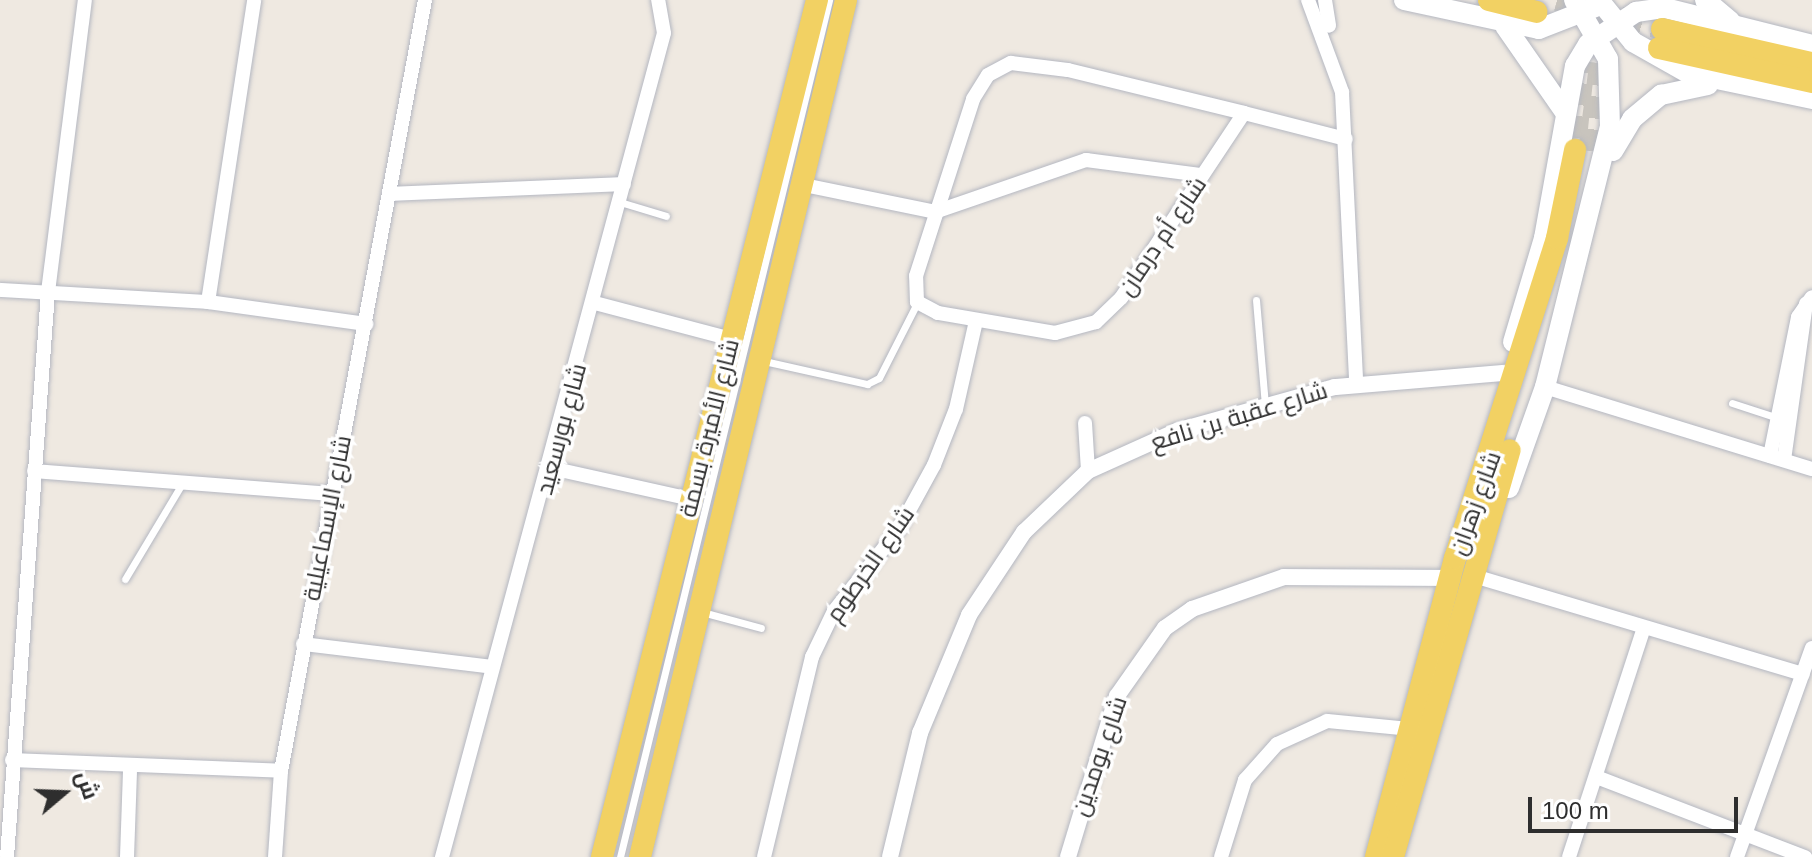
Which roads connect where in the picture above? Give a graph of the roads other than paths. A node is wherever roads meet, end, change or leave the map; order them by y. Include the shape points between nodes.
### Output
1 (85, 0) edge
2 (254, 0) edge
3 (425, 0) edge
4 (658, 0) edge
5 (817, 0) edge
6 (829, 0) edge
7 (846, 0) edge
8 (1308, 0) edge
9 (1325, 0) edge
10 (1404, 0) edge
11 (1489, 0) edge
12 (1705, 0) edge
13 (1592, 4) edge
14 (1537, 12) dead end
15 (1616, 24) junction
16 (1505, 26) junction
17 (1739, 29) junction
18 (1598, 35) junction
19 (1812, 45) edge
20 (1812, 63) edge
21 (1812, 82) edge
22 (1744, 85) junction
23 (1346, 92) junction
24 (1812, 99) edge
25 (1564, 111) junction
26 (1244, 113) junction
27 (1346, 139) junction
28 (1202, 175) junction
29 (1600, 179) junction
30 (624, 184) junction
31 (804, 185) junction
32 (389, 194) junction
33 (620, 202) junction
34 (935, 212) junction
35 (666, 216) dead end
36 (1355, 227) junction
37 (0, 290) edge
38 (48, 292) junction
39 (1256, 300) dead end
40 (1809, 300) edge
41 (208, 302) junction
42 (917, 302) junction
43 (595, 303) junction
44 (976, 321) junction
45 (366, 324) junction
46 (731, 339) junction
47 (758, 360) junction
48 (1503, 373) junction
49 (1361, 383) junction
50 (1545, 387) junction
51 (1732, 403) dead end
52 (1265, 408) junction
53 (1778, 418) junction
54 (1085, 423) dead end
55 (1777, 458) junction
56 (551, 468) junction
57 (1812, 469) edge
58 (34, 471) junction
59 (1088, 471) junction
60 (184, 480) junction
61 (331, 494) junction
62 (691, 499) junction
63 (1482, 547) junction
64 (1452, 568) junction
65 (1474, 576) junction
66 (125, 579) dead end
67 (698, 611) junction
68 (761, 628) dead end
69 (1643, 630) junction
70 (303, 644) junction
71 (1812, 648) edge
72 (492, 667) junction
73 (1803, 674) junction
74 (1410, 729) junction
75 (12, 760) junction
76 (130, 769) junction
77 (281, 771) junction
78 (1599, 778) junction
79 (1747, 833) junction
80 (7, 857) edge
81 (127, 857) edge
82 (275, 857) edge
83 (442, 857) edge
84 (602, 857) edge
85 (620, 857) edge
86 (640, 857) edge
87 (764, 857) edge
88 (890, 857) edge
89 (1068, 857) edge
90 (1221, 857) edge
91 (1376, 857) edge
92 (1393, 857) edge
93 (1569, 857) edge
94 (1737, 857) edge
95 (1805, 857) edge

1 - 38 street
2 - 41 street
3 - 32 street, شارع الإسماعيلية
4 - 30 street, شارع بورسعيد via 664,33
5 - 46 main road, شارع الأميرة بسمة
6 - 85 lane
7 - 31 main road, شارع الأميرة بسمة
8 - 23 street
9 - 23 street
10 - 16 main road
11 - 14 main road
12 - 17 main road
13 - 15 main road
13 - 16 main road via 1539,29
13 - 18 main road
15 - 17 main road via 1636,12 1665,8
15 - 18 main road
15 - 22 main road via 1688,73
16 - 25 main road
17 - 19 main road
18 - 25 main road via 1575,66
18 - 29 main road via 1613,87
20 - 21 main road via 1661,38
22 - 24 main road
22 - 29 main road via 1685,86 1661,95 1623,130
23 - 27 street
23 - 36 street
25 - 48 main road via 1544,238
26 - 27 street
26 - 28 street, شارع أم درمان
26 - 34 street via 1011,63 981,84
27 - 36 street
28 - 34 street via 1086,160
28 - 44 street, شارع أم درمان via 1121,298 1096,322 1055,333
29 - 50 main road
30 - 32 street
30 - 33 street, شارع بورسعيد
31 - 34 street
31 - 47 main road, شارع الأميرة بسمة
32 - 45 street, شارع الإسماعيلية
33 - 35 lane
33 - 43 street, شارع بورسعيد
34 - 42 street via 916,276
36 - 49 street
37 - 38 street
38 - 41 street
38 - 58 street
39 - 52 lane
40 - 53 street
40 - 55 street
41 - 45 street
42 - 44 street, شارع أم درمان
42 - 47 lane via 879,378 867,384
43 - 46 street
43 - 56 street, شارع بورسعيد
44 - 87 street, شارع الخرطوم via 956,409 934,465 899,529 834,611 812,657
45 - 61 street, شارع الإسماعيلية
46 - 62 main road, شارع الأميرة بسمة
47 - 67 main road, شارع الأميرة بسمة
48 - 49 street, شارع عقبة بن نافع
48 - 64 main road
49 - 52 street, شارع عقبة بن نافع
50 - 55 street
50 - 63 main road
51 - 53 lane
52 - 59 street, شارع عقبة بن نافع via 1177,431
53 - 55 street
54 - 59 street
55 - 57 street
56 - 62 street
56 - 72 street, شارع بورسعيد
58 - 60 street
58 - 75 street
59 - 88 street, شارع عقبة بن نافع via 1024,532 969,615 920,733
60 - 61 street
60 - 66 lane
61 - 70 street, شارع الإسماعيلية
62 - 84 main road, شارع الأميرة بسمة
63 - 64 main road, شارع زهران via 1582,150
63 - 65 main road, شارع زهران
64 - 74 main road, شارع زهران
64 - 89 street, شارع بومدين via 1284,577 1219,595 1183,615 1117,696
65 - 69 street
65 - 92 main road, شارع زهران
67 - 68 lane
67 - 86 main road, شارع الأميرة بسمة
69 - 73 street
69 - 78 street
70 - 72 street
70 - 77 street, شارع الإسماعيلية
71 - 73 street
72 - 83 street, شارع بورسعيد
73 - 79 street
74 - 90 street via 1327,721 1277,744 1245,780
74 - 91 main road, شارع زهران
75 - 76 street
75 - 80 street
76 - 77 street
76 - 81 street
77 - 82 street, شارع الإسماعيلية
78 - 79 street
78 - 93 street
79 - 94 street
79 - 95 street

